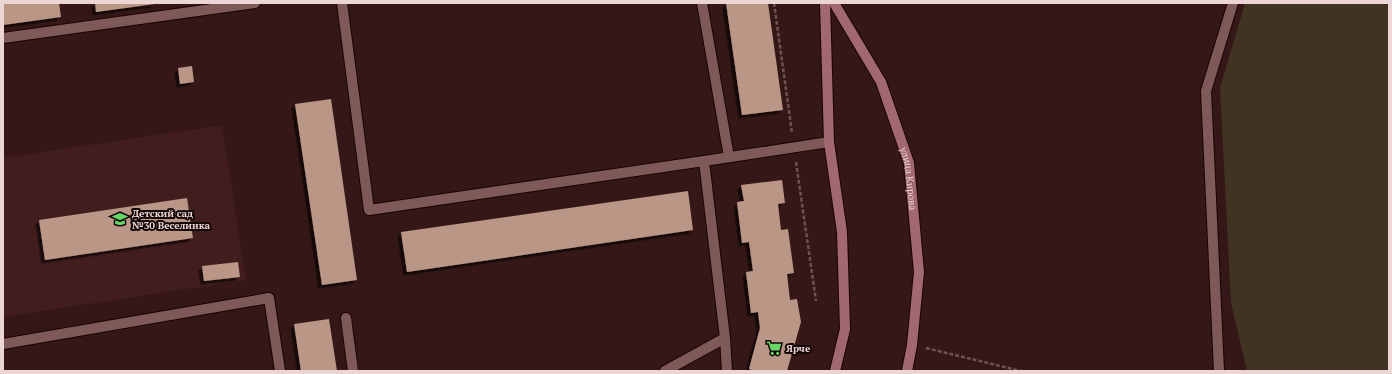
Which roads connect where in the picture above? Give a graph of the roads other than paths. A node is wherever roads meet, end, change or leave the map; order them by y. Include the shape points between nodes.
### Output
1 (255, 3) edge
2 (342, 3) edge
3 (702, 3) edge
4 (825, 3) edge
5 (834, 3) edge
6 (1233, 3) edge
7 (3, 38) edge
8 (829, 142) junction
9 (729, 158) junction
10 (704, 161) junction
11 (346, 318) dead end
12 (725, 338) junction
13 (3, 344) edge
14 (280, 371) edge
15 (353, 371) edge
16 (665, 371) edge
17 (727, 371) edge
18 (835, 371) edge
19 (907, 371) edge
20 (1219, 371) edge

1 - 7 lane
2 - 10 lane via 369,210
3 - 9 lane
4 - 8 main road
5 - 19 main road, улица Кирова via 881,82 910,163 919,272
6 - 20 lane via 1206,91
8 - 9 lane
8 - 18 main road via 842,232 845,329
9 - 10 lane
10 - 12 lane
11 - 15 lane
12 - 16 lane
12 - 17 lane
13 - 14 lane via 269,298

